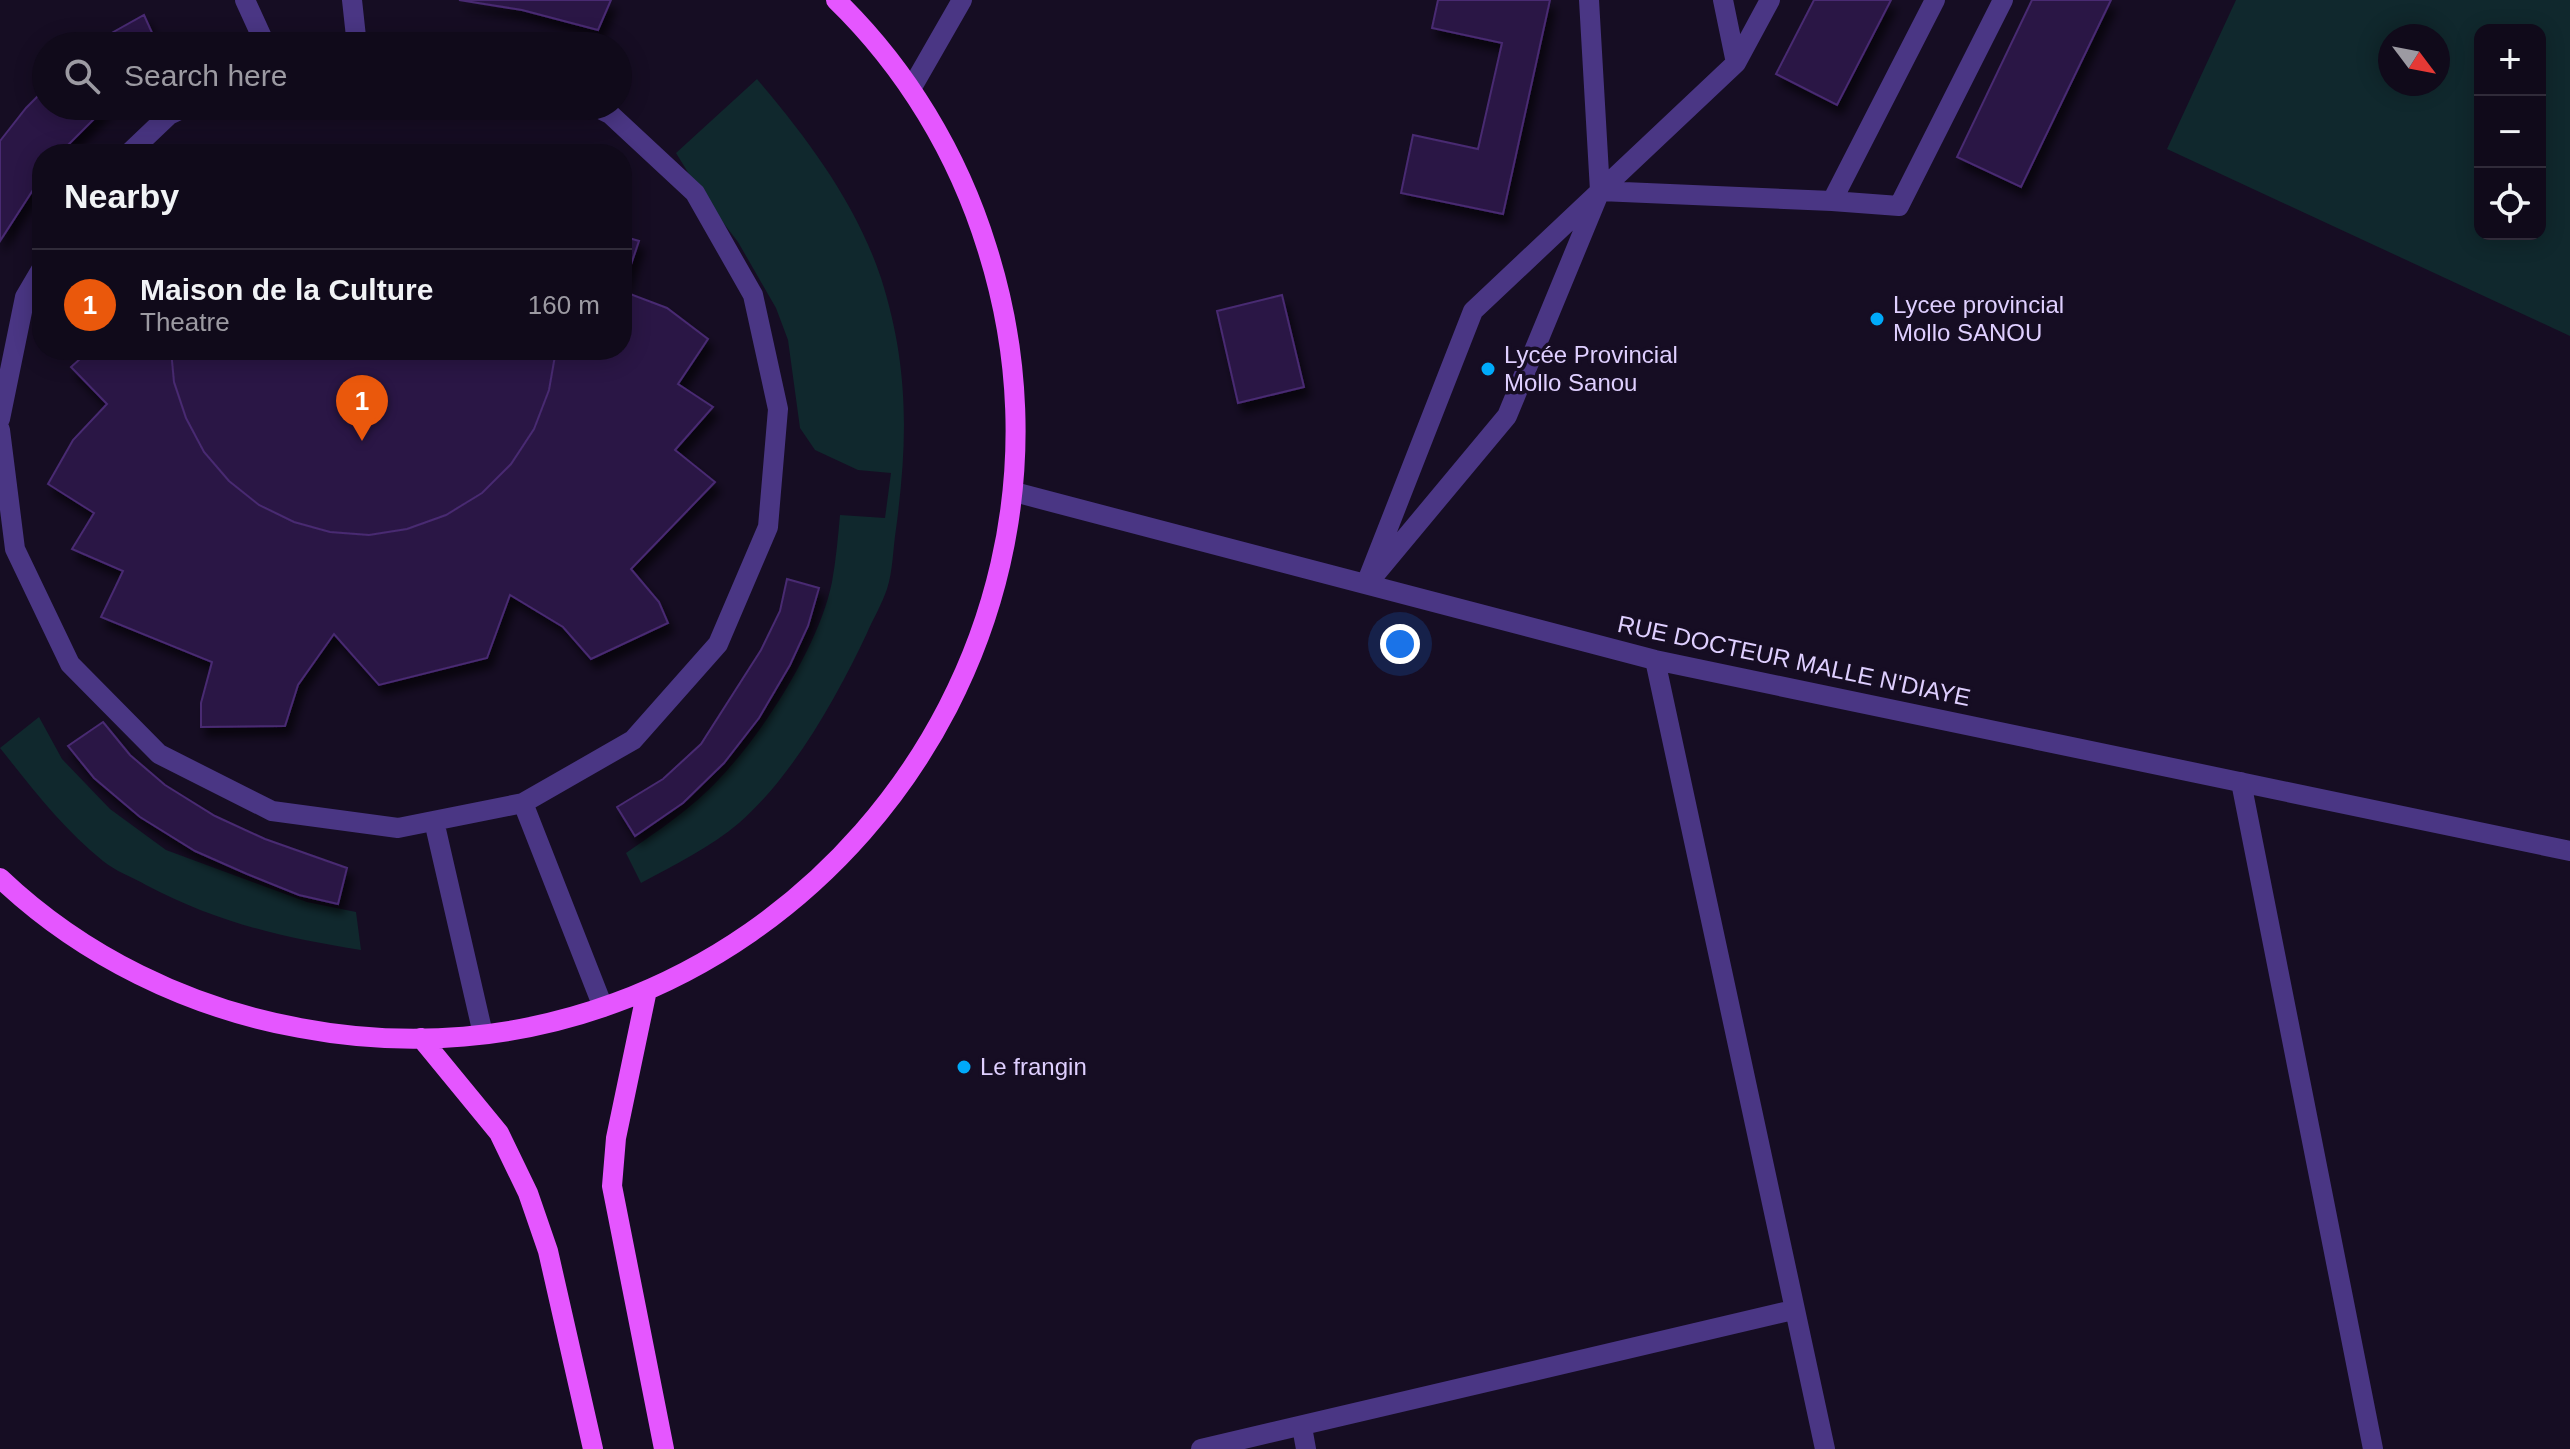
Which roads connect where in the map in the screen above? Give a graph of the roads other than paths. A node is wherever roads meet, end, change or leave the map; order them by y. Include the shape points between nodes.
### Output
1 (245, 0) edge
2 (352, 0) edge
3 (836, 0) edge
4 (962, 0) edge
5 (1589, 0) edge
6 (1723, 0) edge
7 (1770, 0) edge
8 (1935, 0) edge
9 (2003, 0) edge
10 (260, 32) edge
11 (355, 32) edge
12 (1736, 63) junction
13 (911, 89) junction
14 (164, 120) edge
15 (616, 120) edge
16 (139, 144) edge
17 (1600, 191) junction
18 (1832, 201) junction
19 (32, 285) edge
20 (0, 419) edge
21 (0, 430) edge
22 (1014, 492) junction
23 (1366, 584) junction
24 (1655, 660) junction
25 (2241, 782) junction
26 (523, 803) junction
27 (434, 821) junction
28 (2570, 851) edge
29 (0, 878) edge
30 (647, 990) junction
31 (603, 1007) junction
32 (483, 1034) junction
33 (421, 1038) junction
34 (1793, 1310) junction
35 (1302, 1427) junction
36 (593, 1449) edge
37 (664, 1449) edge
38 (1201, 1449) edge
39 (1306, 1449) edge
40 (1825, 1449) edge
41 (2373, 1449) edge

1 - 10 street
2 - 11 street
3 - 13 main road
4 - 13 street
5 - 17 street
6 - 12 street
7 - 12 street
8 - 18 street
9 - 18 street via 1899,206
12 - 17 street
13 - 22 main road via 959,174 993,267 1012,364
14 - 16 street
15 - 26 street via 695,193 753,295 778,409 768,527 718,644 633,740
17 - 18 street
17 - 23 street via 1507,416
17 - 23 street via 1473,311
19 - 20 street via 25,297
21 - 27 street via 15,549 70,664 159,754 272,811 398,828
22 - 23 street, RUE DOCTEUR MALLE N'DIAYE
22 - 30 main road via 981,635 947,711 904,783 851,847 789,904 721,952
23 - 24 street, RUE DOCTEUR MALLE N'DIAYE
24 - 25 street, RUE DOCTEUR MALLE N'DIAYE
24 - 34 street
25 - 28 street, RUE DOCTEUR MALLE N'DIAYE
25 - 41 street
26 - 27 street
26 - 31 street
27 - 32 street
29 - 33 main road via 89,947 178,993 272,1024 371,1038
30 - 31 main road
30 - 37 main road via 616,1138 612,1186
31 - 32 main road
32 - 33 main road
33 - 36 main road via 499,1133 528,1193 548,1251
34 - 35 street
34 - 40 street
35 - 38 street
35 - 39 street

